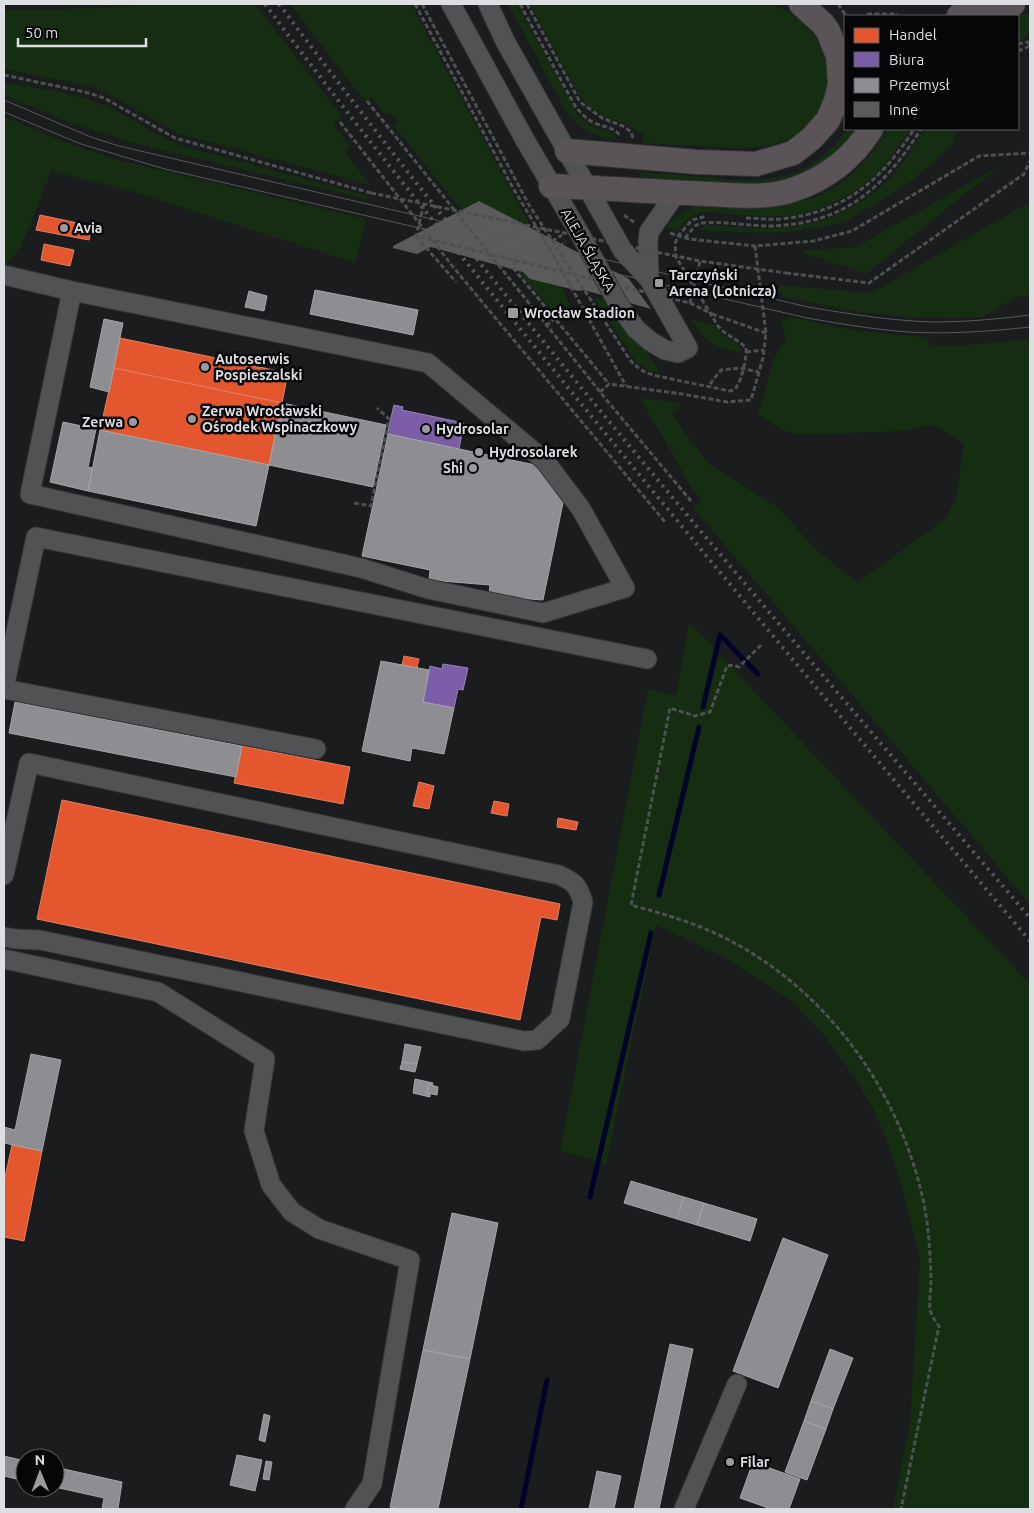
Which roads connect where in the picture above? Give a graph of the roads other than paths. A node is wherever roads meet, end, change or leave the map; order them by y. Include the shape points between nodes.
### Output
1 (451, 4) edge
2 (488, 4) edge
3 (802, 4) edge
4 (1013, 4) edge
5 (962, 15) edge
6 (871, 130) edge
7 (567, 151) junction
8 (551, 186) junction
9 (588, 187) junction
10 (676, 193) junction
11 (4, 275) edge
12 (649, 279) junction
13 (72, 291) junction
14 (647, 659) dead end
15 (4, 688) edge
16 (316, 749) dead end
17 (4, 875) edge
18 (4, 937) edge
19 (4, 959) edge
20 (736, 1384) dead end
21 (354, 1509) edge
22 (684, 1509) edge

1 - 8 street, ALEJA ŚLĄSKA
2 - 7 street, ALEJA ŚLĄSKA via 505,41
3 - 7 main road via 828,31 838,56 840,84 828,120 794,153 756,164
4 - 5 main road via 987,7
6 - 10 main road via 838,167 820,180 790,191 736,195
7 - 8 street
7 - 9 street, ALEJA ŚLĄSKA
8 - 9 main road
8 - 12 street, ALEJA ŚLĄSKA via 619,306 636,328 658,346 678,353 688,348
9 - 10 main road
9 - 12 street, ALEJA ŚLĄSKA via 623,250
10 - 12 street via 649,232
11 - 13 street
13 - 13 street via 428,363 545,461 581,509 625,588 543,613 428,588 361,568 30,494
14 - 15 street via 36,537
15 - 16 street
17 - 18 street via 29,763 559,875 574,882 584,902 560,1019 537,1040 524,1041 40,940
19 - 21 street via 158,992 265,1059 254,1131 271,1185 292,1212 319,1229 410,1260 372,1484
20 - 22 street

